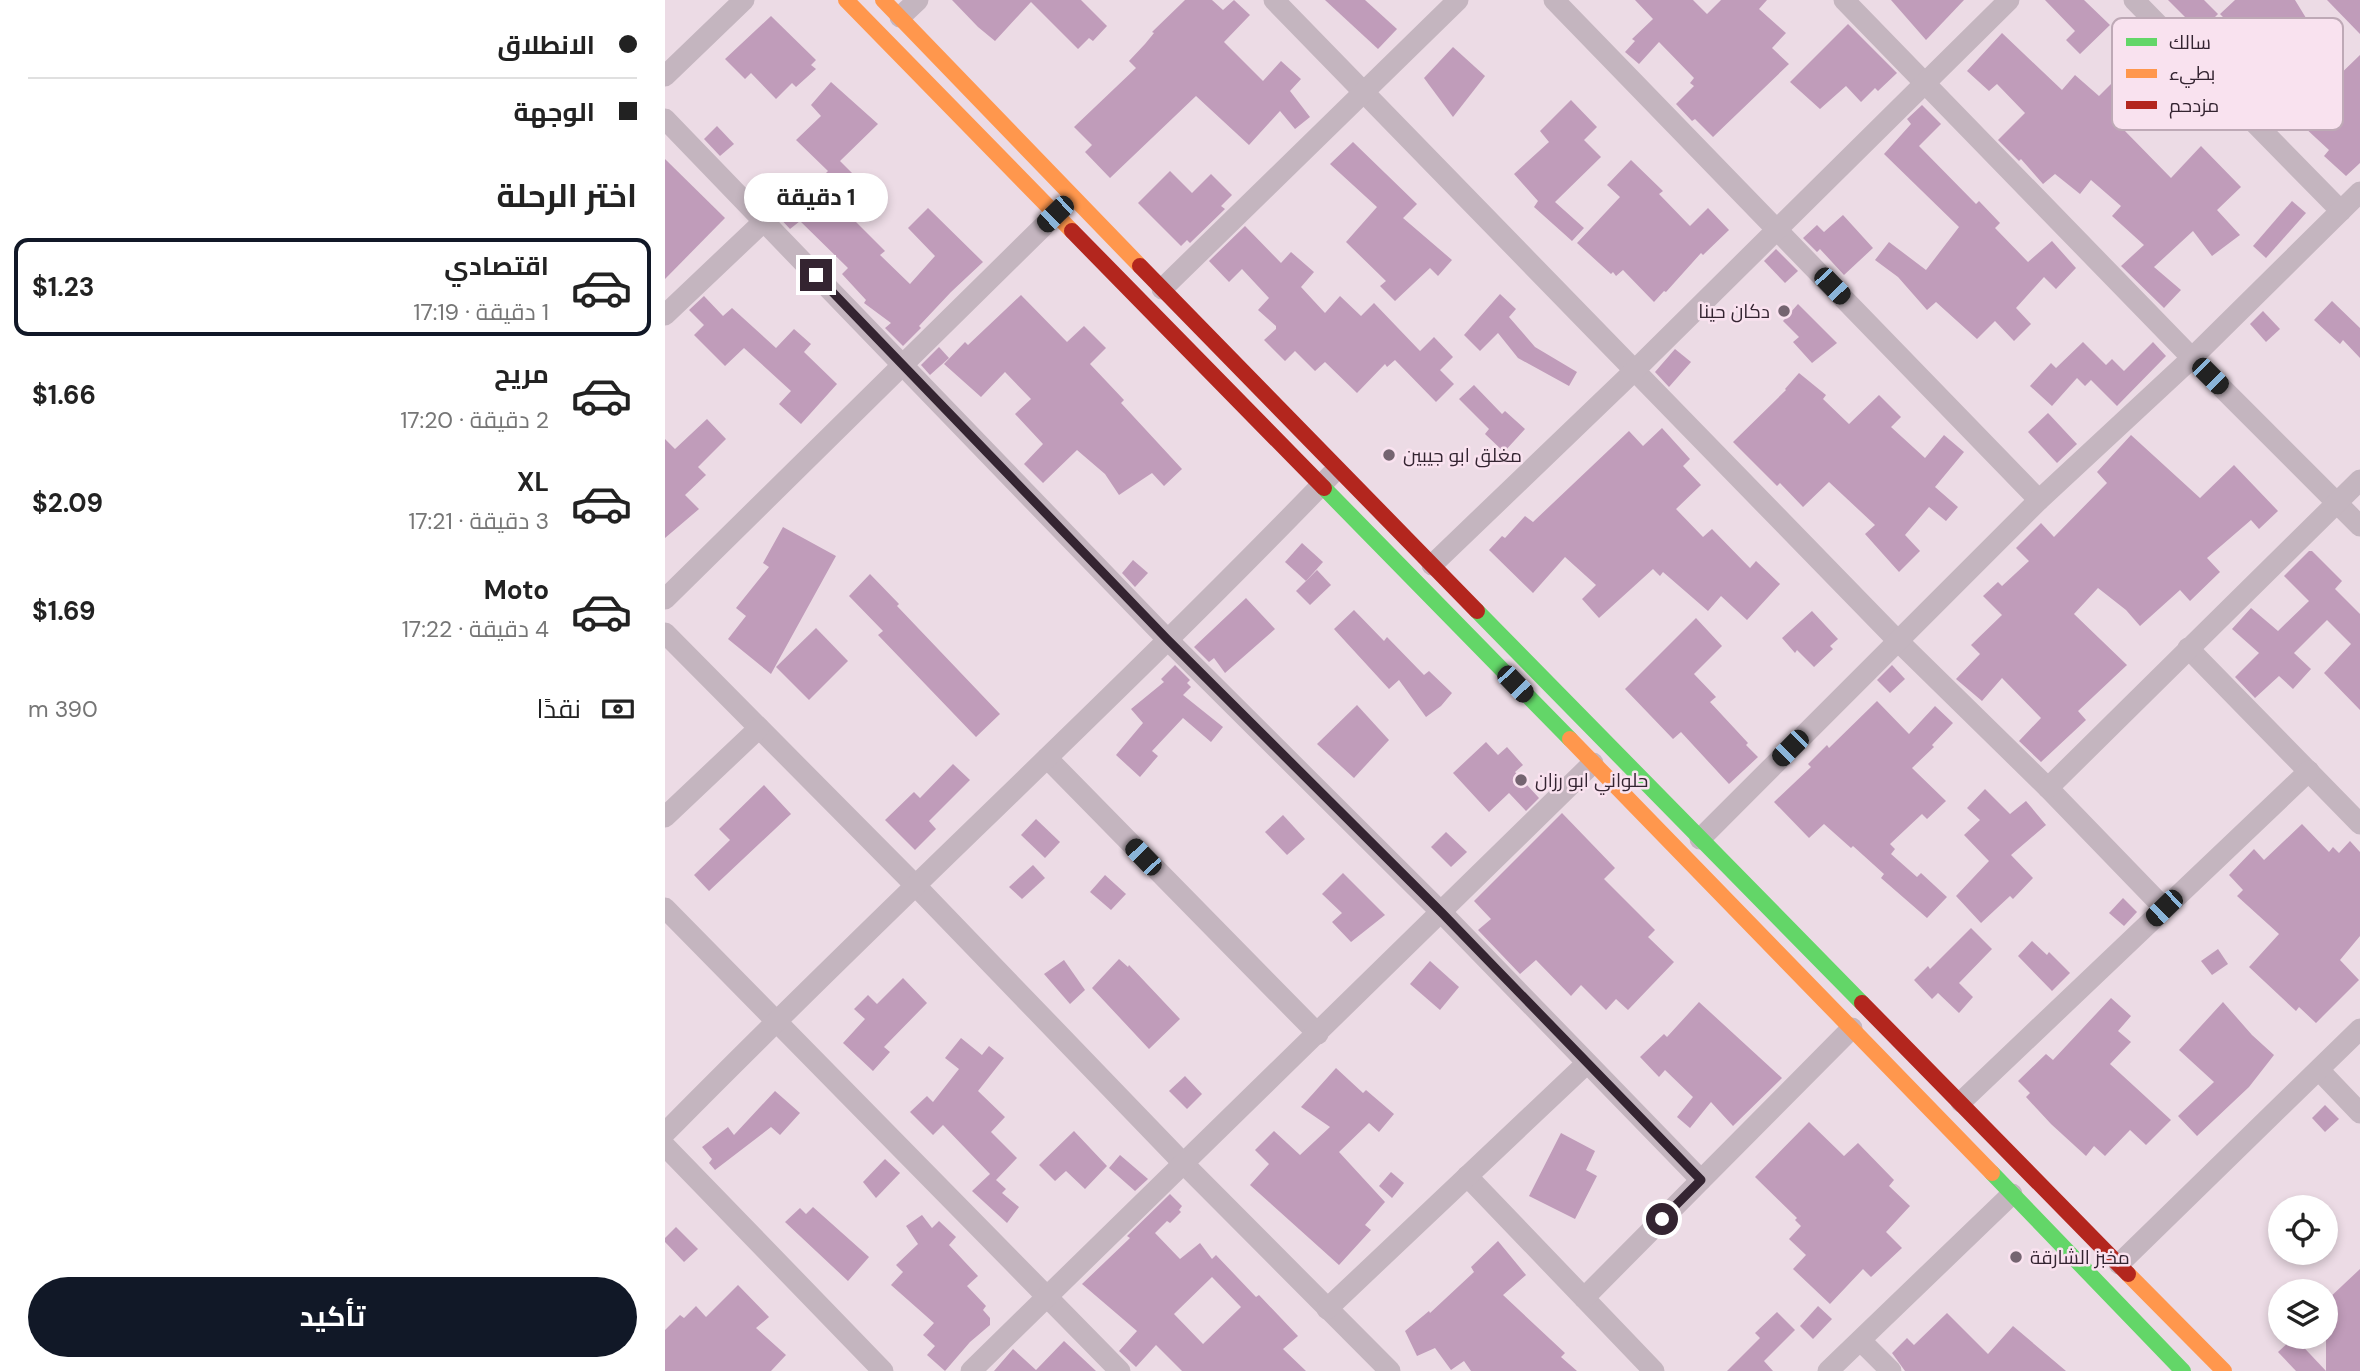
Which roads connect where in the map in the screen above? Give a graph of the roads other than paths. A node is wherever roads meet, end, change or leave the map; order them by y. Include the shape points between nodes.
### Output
1 (744, 0) edge
2 (846, 0) edge
3 (883, 0) edge
4 (918, 0) edge
5 (1274, 0) edge
6 (1458, 0) edge
7 (1554, 0) edge
8 (1844, 0) edge
9 (2009, 0) edge
10 (2134, 0) edge
11 (900, 17) junction
12 (2152, 18) edge
13 (665, 76) edge
14 (1926, 83) junction
15 (1364, 93) junction
16 (665, 119) edge
17 (2262, 130) edge
18 (2360, 192) edge
19 (1073, 196) junction
20 (2341, 211) junction
21 (1055, 214) junction
22 (764, 221) junction
23 (1776, 228) junction
24 (1162, 289) junction
25 (665, 315) edge
26 (2192, 358) junction
27 (902, 364) junction
28 (1634, 371) junction
29 (1337, 469) junction
30 (2360, 480) edge
31 (1321, 486) junction
32 (2039, 500) junction
33 (2337, 503) junction
34 (2360, 526) edge
35 (1431, 565) junction
36 (665, 599) edge
37 (665, 633) edge
38 (1167, 639) junction
39 (1897, 640) junction
40 (2188, 648) junction
41 (759, 728) junction
42 (1047, 758) junction
43 (1593, 763) junction
44 (2309, 771) junction
45 (2048, 788) junction
46 (665, 817) edge
47 (2360, 824) edge
48 (1700, 839) junction
49 (916, 886) junction
50 (665, 908) edge
51 (2164, 908) junction
52 (1442, 913) junction
53 (775, 1020) junction
54 (1852, 1028) junction
55 (2360, 1029) edge
56 (1318, 1034) junction
57 (1586, 1064) junction
58 (2319, 1070) junction
59 (1961, 1102) junction
60 (2360, 1113) edge
61 (665, 1133) edge
62 (665, 1146) edge
63 (1182, 1162) junction
64 (1467, 1176) junction
65 (1701, 1180) junction
66 (2012, 1194) junction
67 (2119, 1264) junction
68 (1047, 1296) junction
69 (1584, 1298) junction
70 (1327, 1309) junction
71 (1861, 1341) junction
72 (883, 1371) edge
73 (971, 1371) edge
74 (1120, 1371) edge
75 (1389, 1371) edge
76 (1654, 1371) edge
77 (1828, 1371) edge
78 (1891, 1371) edge
79 (2183, 1371) edge
80 (2224, 1371) edge

1 - 13 street
2 - 21 main road
3 - 11 main road
4 - 11 street
5 - 15 street
6 - 15 street
7 - 23 street
8 - 14 street
9 - 14 street
10 - 12 street
11 - 19 main road
14 - 23 street
14 - 26 street
15 - 24 street
15 - 28 street
16 - 22 street
17 - 20 street
18 - 20 street
19 - 21 street
19 - 24 main road
20 - 26 street
21 - 27 street
21 - 31 main road
22 - 25 street
22 - 27 street
23 - 28 street
23 - 32 street
24 - 29 main road
26 - 32 street
26 - 33 street
27 - 36 street
27 - 38 street
28 - 35 street
28 - 39 street
29 - 31 street
29 - 35 main road
30 - 33 street
31 - 38 street
31 - 43 main road
32 - 39 street
33 - 34 street
33 - 40 street
35 - 48 main road
37 - 41 street
38 - 42 street
38 - 52 street
39 - 45 street
39 - 48 street
40 - 44 street
40 - 45 street
41 - 46 street
41 - 49 street
42 - 49 street
42 - 56 street
43 - 52 street
43 - 54 main road
44 - 47 street
44 - 51 street
45 - 51 street
48 - 59 main road
49 - 53 street
49 - 63 street
50 - 53 street
51 - 59 street
52 - 56 street
52 - 57 street
53 - 61 street
53 - 68 street
54 - 65 street
54 - 66 main road
55 - 58 street
56 - 63 street
57 - 64 street
57 - 65 street
58 - 60 street
58 - 67 street
59 - 67 main road
62 - 72 street
63 - 68 street
63 - 70 street
64 - 69 street
64 - 70 street
65 - 69 street
66 - 71 street
66 - 79 main road
67 - 80 main road
68 - 73 street
68 - 74 street
69 - 76 street
70 - 75 street
71 - 77 street
71 - 78 street

